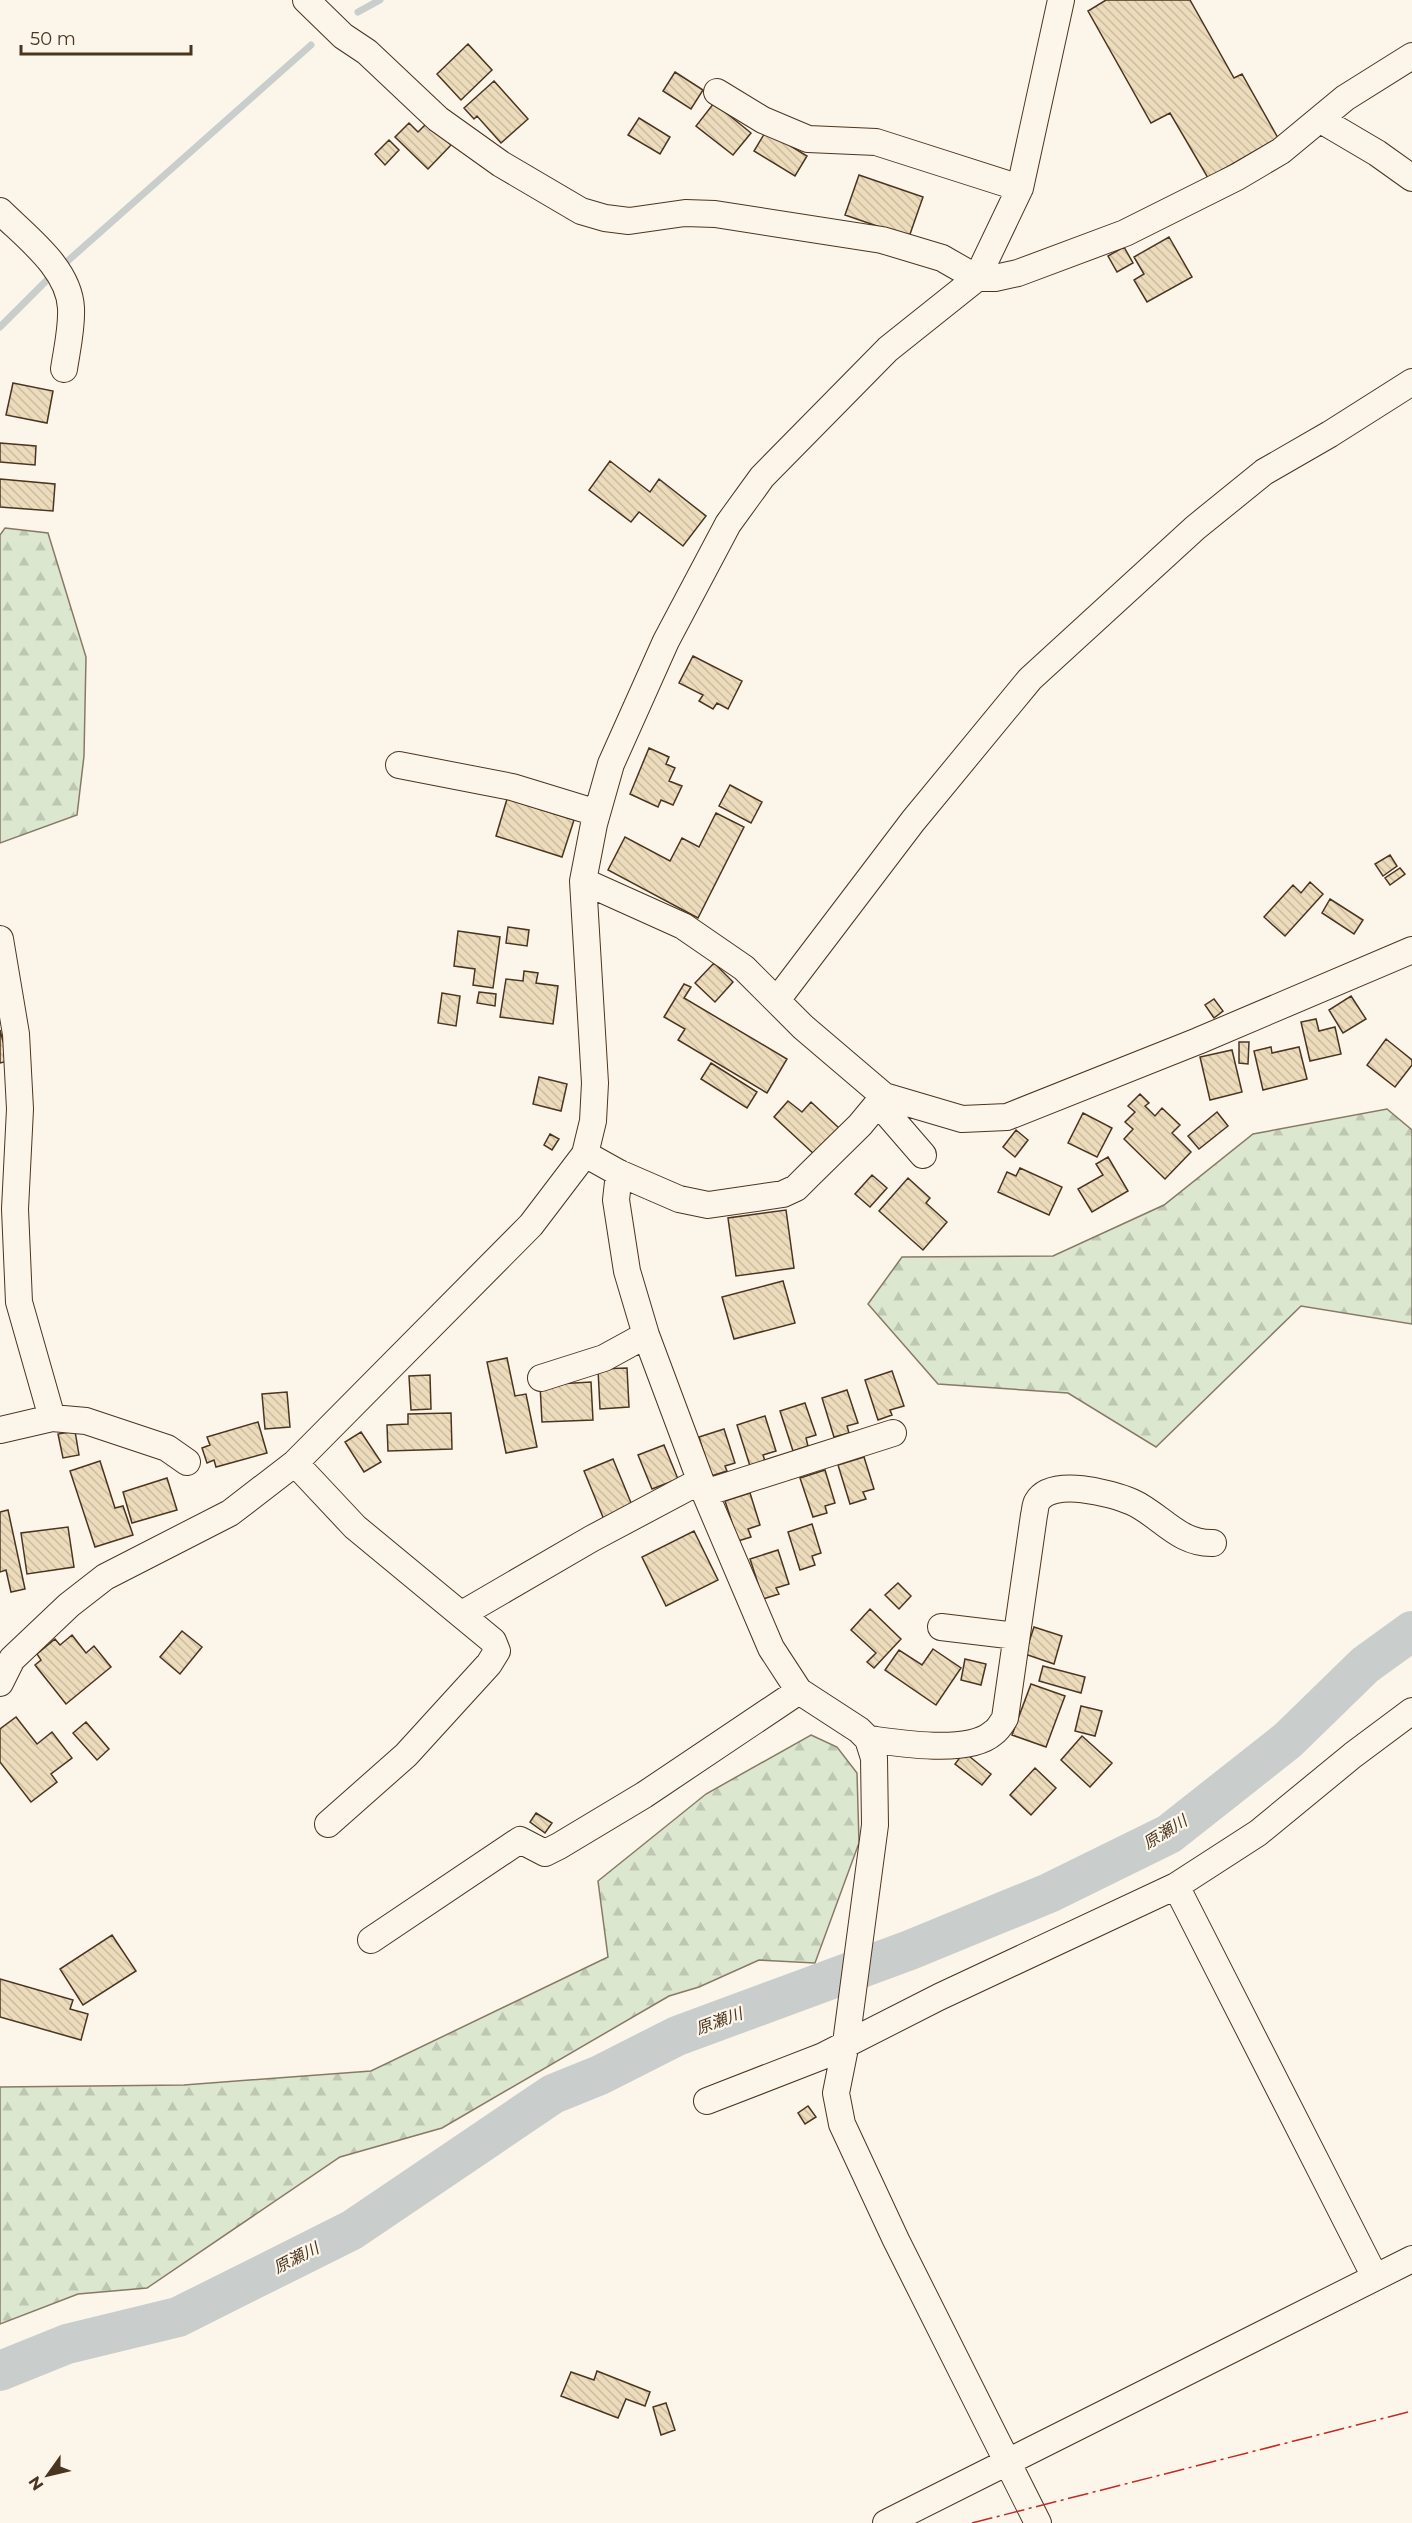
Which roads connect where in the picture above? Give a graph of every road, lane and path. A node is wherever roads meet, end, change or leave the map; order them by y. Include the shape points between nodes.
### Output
1 (306, 0) edge
2 (1061, 0) edge
3 (1412, 56) edge
4 (717, 92) dead end
5 (1321, 120) junction
6 (1412, 178) edge
7 (1020, 188) junction
8 (0, 211) edge
9 (977, 278) junction
10 (64, 369) dead end
11 (1412, 382) edge
12 (399, 765) dead end
13 (597, 813) junction
14 (583, 881) junction
15 (0, 939) edge
16 (1412, 950) edge
17 (777, 1000) junction
18 (6, 1008) edge
19 (881, 1100) junction
20 (585, 1155) junction
21 (923, 1155) dead end
22 (619, 1173) junction
23 (646, 1335) junction
24 (540, 1378) dead end
25 (52, 1418) junction
26 (0, 1430) edge
27 (893, 1433) dead end
28 (186, 1462) dead end
29 (295, 1463) junction
30 (703, 1487) junction
31 (1213, 1543) dead end
32 (462, 1614) junction
33 (941, 1627) dead end
34 (1016, 1636) junction
35 (6, 1654) edge
36 (0, 1683) edge
37 (799, 1691) junction
38 (1412, 1711) edge
39 (868, 1739) junction
40 (328, 1824) dead end
41 (1176, 1886) junction
42 (371, 1940) dead end
43 (846, 2043) junction
44 (707, 2101) dead end
45 (1412, 2259) edge
46 (1375, 2277) junction
47 (1008, 2463) junction
48 (886, 2523) edge
49 (1038, 2523) edge

1 - 9 street via 438,119 501,164 581,211 629,221 685,213 715,214 882,240 942,258
2 - 7 street
3 - 5 street via 1345,98
4 - 7 street via 763,120 808,139 876,142
5 - 6 street
5 - 9 street via 1281,151 1237,177 1125,233 1017,273
7 - 9 street
8 - 10 street via 59,274 71,307
9 - 13 street via 880,357 762,477 728,524 666,641 611,764
11 - 17 street via 1264,472 1195,528 1030,679 913,821
12 - 13 street via 512,787
13 - 14 street
14 - 17 street via 683,926 744,968
14 - 20 street via 595,1083 593,1121
15 - 18 street
16 - 19 street via 1008,1117 962,1119
17 - 19 street
18 - 25 street via 16,1034 20,1109 15,1209 19,1302
19 - 21 street
19 - 22 street via 803,1181 783,1194 708,1205 679,1199
20 - 22 street
20 - 29 street via 531,1226
22 - 23 street via 616,1200 627,1271
23 - 24 street via 604,1358
23 - 30 street
25 - 26 street
25 - 28 street via 87,1421 167,1448
27 - 30 street
29 - 32 street via 355,1527
29 - 35 street via 230,1513 105,1577
30 - 32 street via 591,1539
30 - 37 street via 771,1648
31 - 34 street via 1185,1538 1133,1502 1086,1490 1050,1491 1037,1502
32 - 40 street via 493,1641 497,1651 494,1657 406,1755
33 - 34 street
34 - 39 street via 1005,1718 993,1734 973,1743 949,1745
35 - 36 street
37 - 39 street
37 - 42 street via 644,1795 559,1846 545,1853 520,1840
38 - 41 street via 1258,1833
39 - 43 street via 876,1781 875,1826
41 - 43 street
41 - 46 street
43 - 44 street via 824,2056
43 - 47 street via 836,2093 842,2124
45 - 46 street
46 - 47 street
47 - 48 street
47 - 49 street

